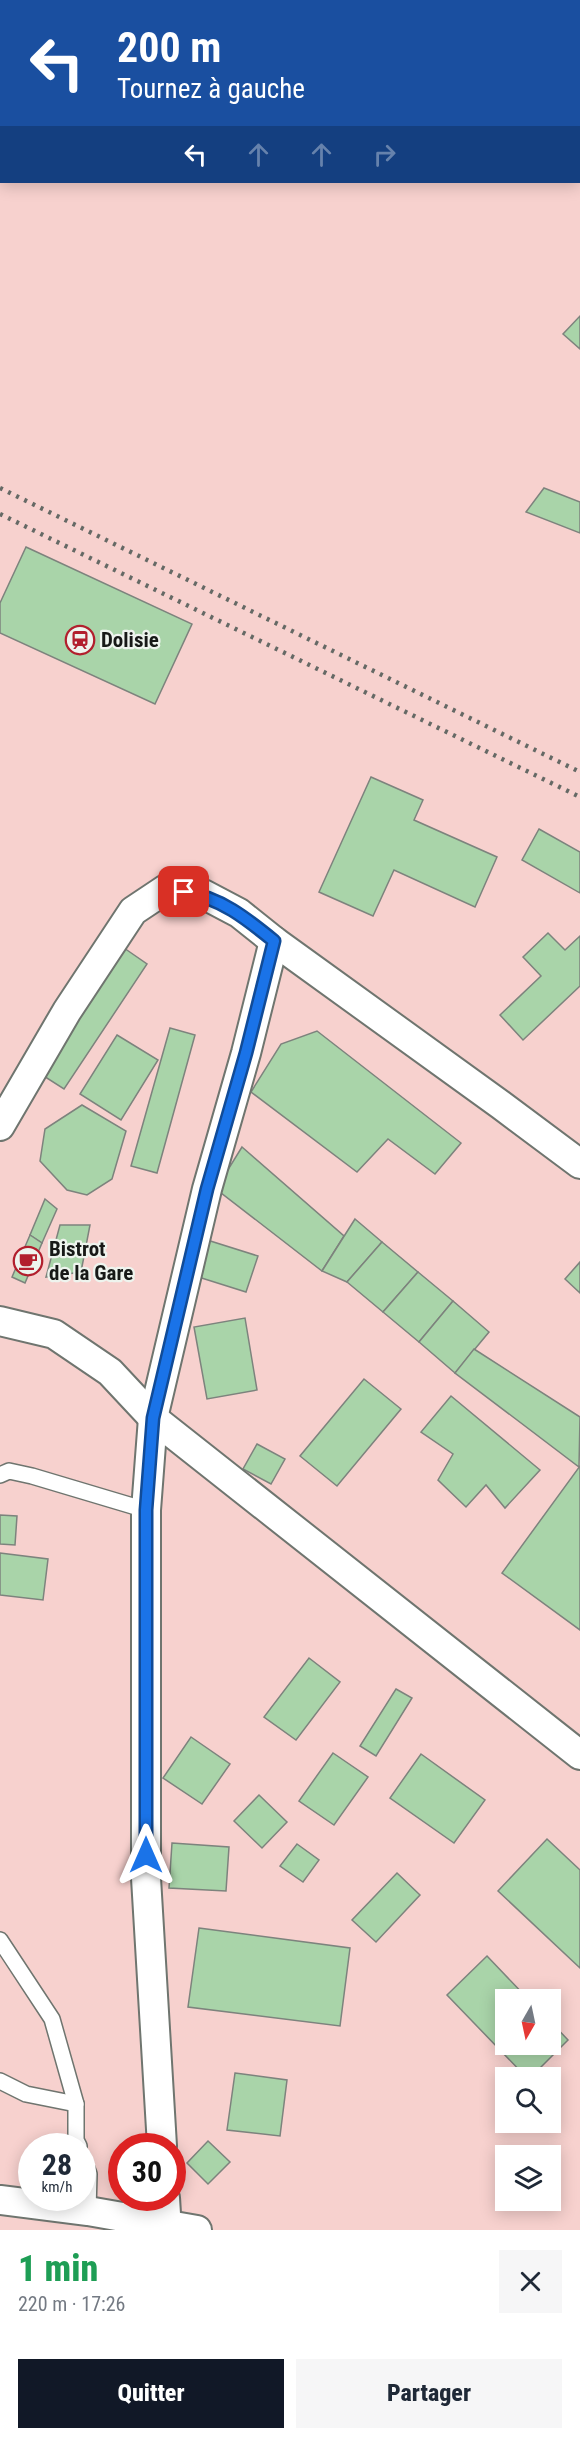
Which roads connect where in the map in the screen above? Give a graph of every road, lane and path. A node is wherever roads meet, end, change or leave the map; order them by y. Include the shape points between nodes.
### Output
1 (274, 941) junction
2 (0, 1126) edge
3 (580, 1164) edge
4 (0, 1322) edge
5 (153, 1418) junction
6 (0, 1475) edge
7 (146, 1510) junction
8 (580, 1755) edge
9 (0, 1940) edge
10 (0, 2081) edge
11 (76, 2104) junction
12 (76, 2133) edge
13 (161, 2133) edge
14 (0, 2200) edge
15 (18, 2202) edge
16 (88, 2211) edge
17 (166, 2211) edge
18 (167, 2228) edge
19 (197, 2230) edge

1 - 2 street via 238,913 203,894 166,889 133,911 67,1011
1 - 3 street
1 - 5 street via 207,1189
4 - 5 street via 54,1335 110,1372
5 - 7 street
5 - 8 street
6 - 7 lane via 9,1471 32,1476
7 - 13 street via 146,1878
9 - 11 lane via 52,2019
10 - 11 lane via 26,2094
11 - 12 lane
14 - 15 street
16 - 18 street
17 - 18 street
18 - 19 street

